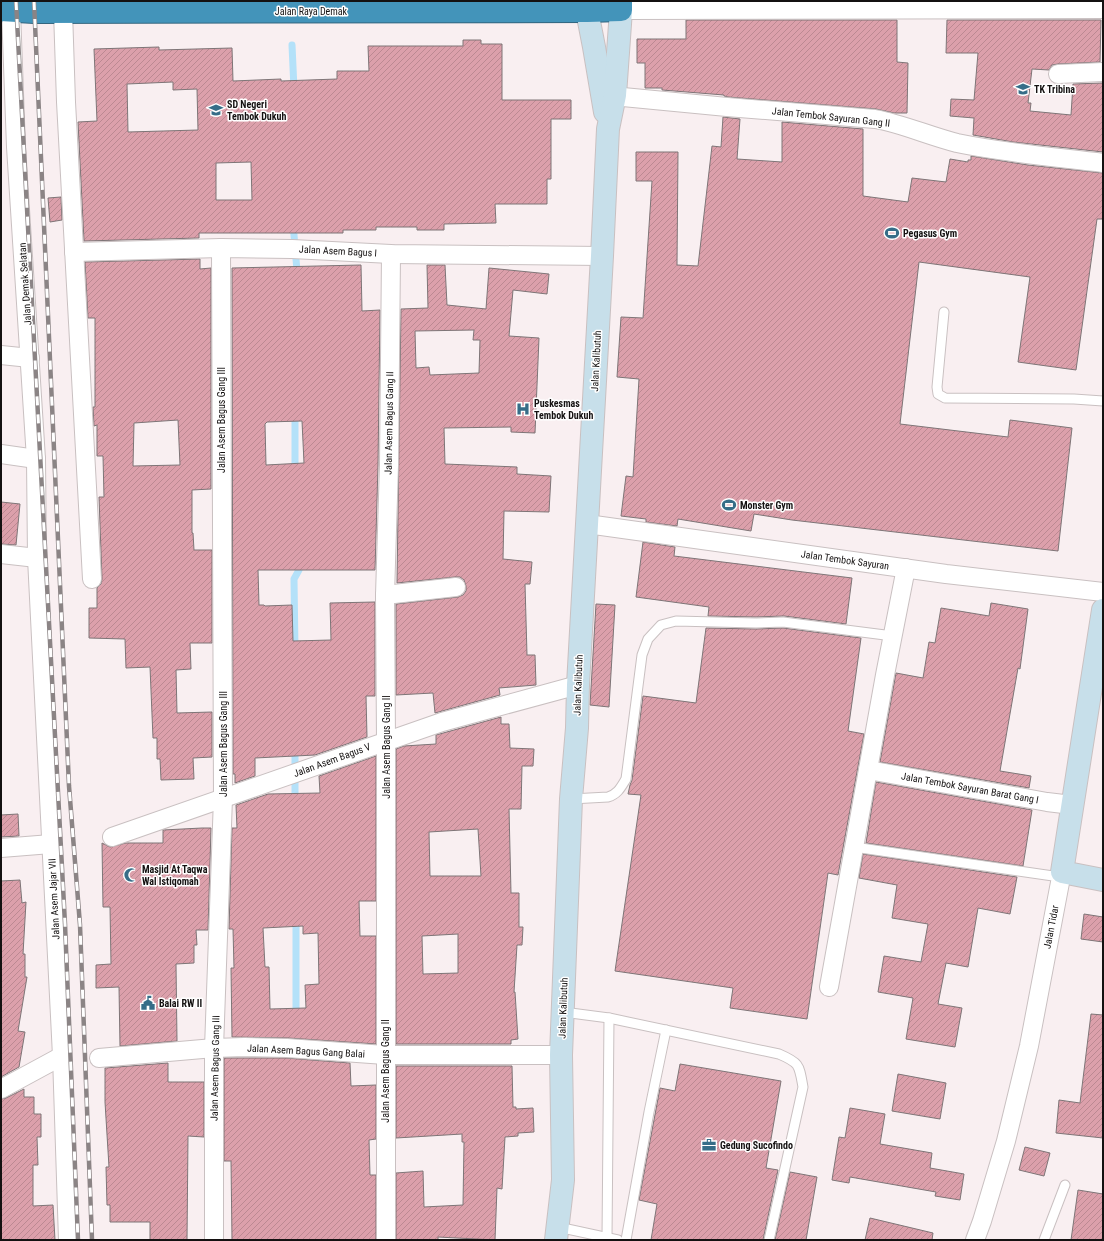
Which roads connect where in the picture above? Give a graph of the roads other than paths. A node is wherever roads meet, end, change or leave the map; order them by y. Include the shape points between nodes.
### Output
1 (621, 5) edge
2 (587, 6) edge
3 (1103, 9) edge
4 (6, 10) edge
5 (63, 11) junction
6 (1103, 72) edge
7 (1058, 74) dead end
8 (609, 95) junction
9 (9, 146) edge
10 (1103, 163) edge
11 (221, 248) junction
12 (74, 252) junction
13 (391, 254) junction
14 (602, 256) junction
15 (944, 312) dead end
16 (1, 355) edge
17 (30, 358) junction
18 (1103, 401) edge
19 (1, 454) edge
20 (36, 459) junction
21 (587, 524) junction
22 (1, 554) edge
23 (37, 558) junction
24 (906, 568) junction
25 (92, 579) dead end
26 (456, 587) dead end
27 (1103, 592) edge
28 (385, 595) junction
29 (1103, 610) edge
30 (893, 636) junction
31 (578, 685) junction
32 (386, 741) junction
33 (868, 770) junction
34 (223, 798) junction
35 (571, 799) junction
36 (1072, 805) junction
37 (112, 837) dead end
38 (51, 844) junction
39 (854, 847) junction
40 (1, 848) edge
41 (1061, 875) junction
42 (1103, 880) edge
43 (829, 987) dead end
44 (563, 1012) junction
45 (609, 1018) junction
46 (666, 1030) junction
47 (214, 1048) junction
48 (385, 1055) junction
49 (561, 1055) junction
50 (62, 1056) junction
51 (99, 1058) dead end
52 (1, 1089) edge
53 (1065, 1185) dead end
54 (557, 1233) edge
55 (607, 1237) junction
56 (68, 1240) edge
57 (214, 1240) edge
58 (386, 1240) edge
59 (618, 1240) edge
60 (626, 1240) edge
61 (769, 1240) edge
62 (975, 1240) edge
63 (1044, 1240) edge

1 - 2 highway, Jalan Raya Demak
1 - 3 street
1 - 8 street, Jalan Kalibutuh
2 - 5 highway, Jalan Raya Demak
2 - 8 street, Jalan Kalibutuh
4 - 5 highway, Jalan Raya Demak
4 - 9 street, Jalan Demak Selatan
5 - 12 street
6 - 7 street
8 - 10 street, Jalan Tembok Sayuran Gang II via 875,119 981,148
8 - 14 street, Jalan Kalibutuh
9 - 17 street, Jalan Demak Selatan
11 - 12 street, Jalan Asem Bagus I
11 - 13 street, Jalan Asem Bagus I
11 - 34 street, Jalan Asem Bagus Gang III
12 - 25 street
13 - 14 street, Jalan Asem Bagus I
13 - 28 street, Jalan Asem Bagus Gang II
14 - 21 street, Jalan Kalibutuh
15 - 18 lane via 937,387 938,394 945,398
16 - 17 street
17 - 20 street, Jalan Demak Selatan
19 - 20 street
20 - 23 street, Jalan Demak Selatan
21 - 24 street, Jalan Tembok Sayuran
21 - 31 street, Jalan Kalibutuh
22 - 23 street
23 - 38 street, Jalan Asem Jajar VII
24 - 27 street, Jalan Tembok Sayuran
24 - 30 street
26 - 28 street
28 - 32 street, Jalan Asem Bagus Gang II
29 - 36 street, Jalan Tidar
30 - 33 street
30 - 35 lane via 783,622 676,621 661,625 648,639 642,655 626,778 619,790 608,797
31 - 32 street, Jalan Asem Bagus V via 442,722
31 - 35 street, Jalan Kalibutuh
32 - 34 street, Jalan Asem Bagus V
32 - 48 street, Jalan Asem Bagus Gang II
33 - 36 street, Jalan Tembok Sayuran Barat Gang I
33 - 39 street
34 - 37 street, Jalan Asem Bagus V
34 - 47 street, Jalan Asem Bagus Gang III
35 - 44 street, Jalan Kalibutuh
36 - 41 street, Jalan Tidar
38 - 40 street
38 - 50 street, Jalan Asem Jajar VII
39 - 41 lane
39 - 43 street
41 - 42 street
41 - 62 street, Jalan Tidar via 1027,1053 1006,1141
44 - 45 lane
44 - 49 street, Jalan Kalibutuh
45 - 46 lane
45 - 55 lane
46 - 60 lane
46 - 61 lane via 779,1054 791,1059 800,1067 803,1087
47 - 48 street, Jalan Asem Bagus Gang Balai via 287,1048
47 - 51 street, Jalan Asem Bagus Gang Balai
47 - 57 street, Jalan Asem Bagus Gang III
48 - 49 street, Jalan Asem Bagus Gang Balai
48 - 58 street, Jalan Asem Bagus Gang II
49 - 54 street, Jalan Kalibutuh via 563,1180
50 - 52 street
50 - 56 street, Jalan Asem Jajar VII
53 - 63 lane
54 - 55 lane
55 - 59 lane

